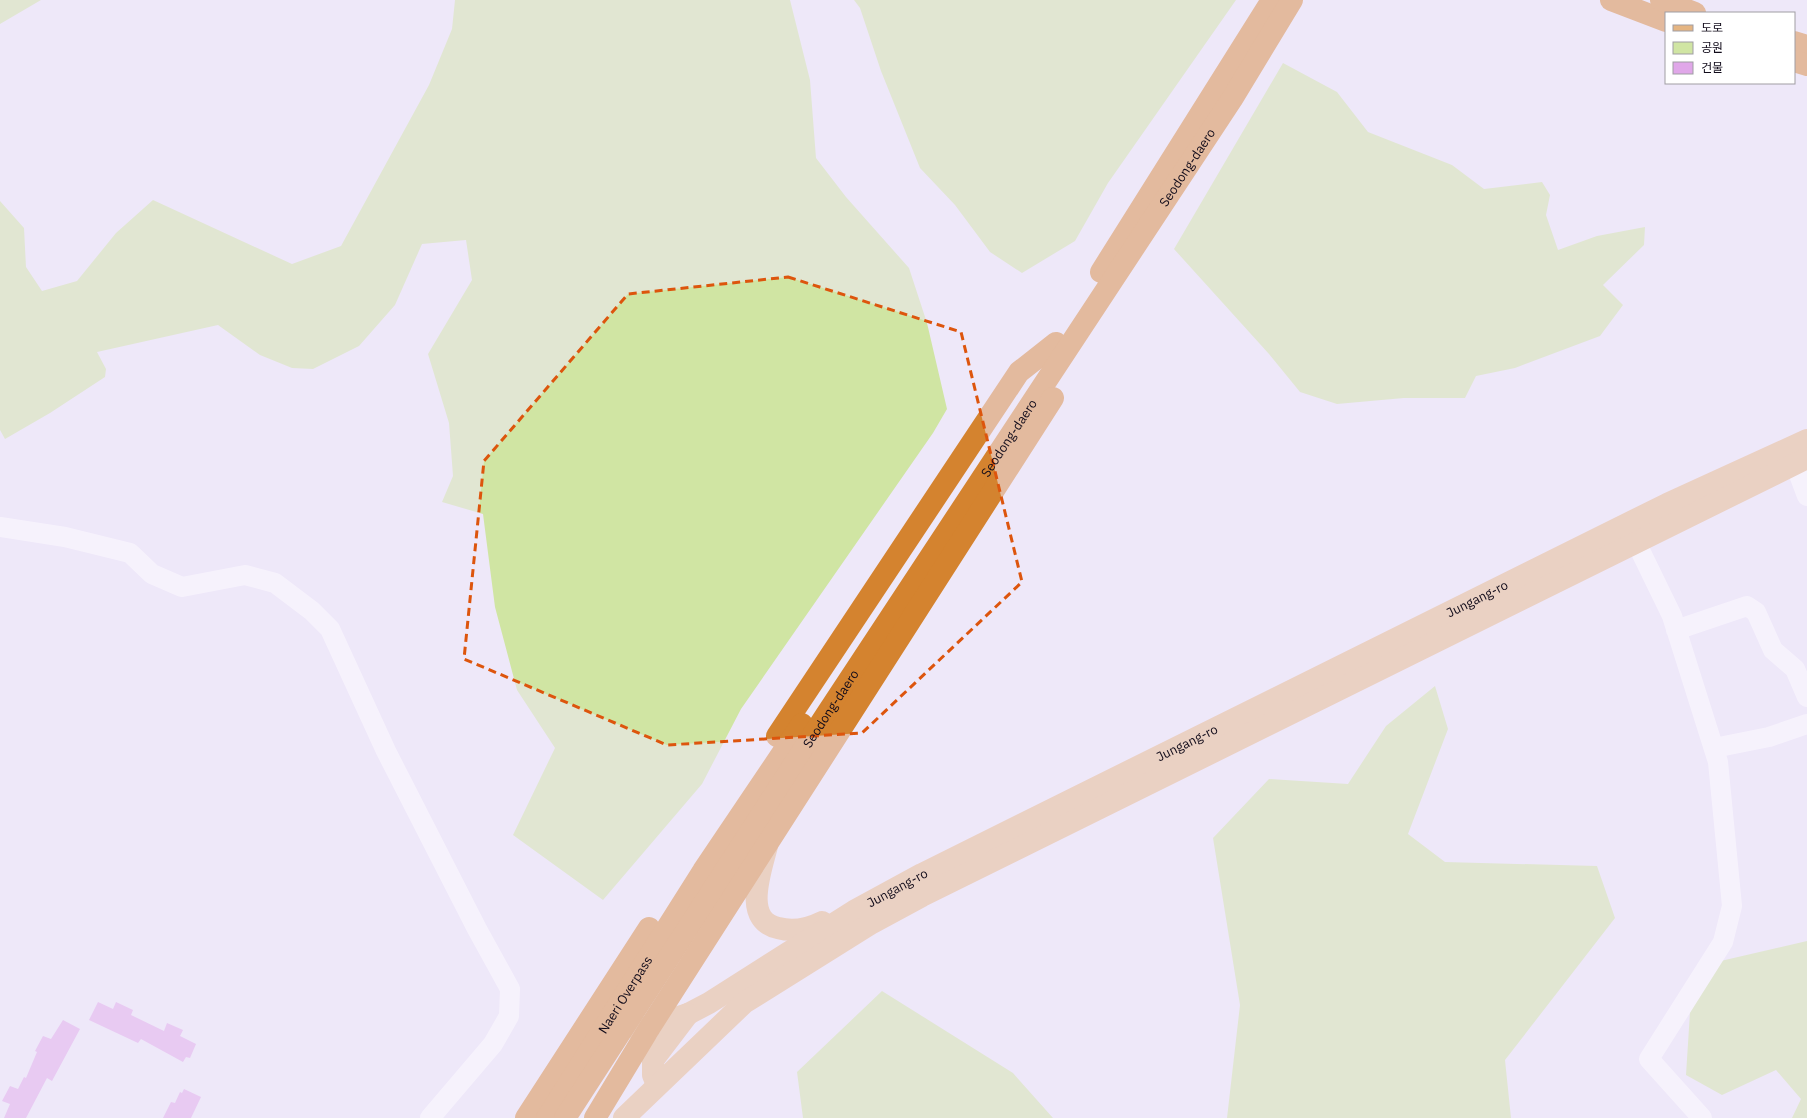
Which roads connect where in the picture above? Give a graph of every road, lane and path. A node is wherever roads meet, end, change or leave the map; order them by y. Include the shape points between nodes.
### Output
1 (1272, 0) edge
2 (1292, 0) edge
3 (1612, 0) edge
4 (1661, 0) edge
5 (1693, 12) edge
6 (1665, 21) edge
7 (1795, 42) edge
8 (1807, 46) edge
9 (1795, 61) edge
10 (1807, 65) edge
11 (1064, 343) junction
12 (1807, 440) edge
13 (1801, 461) edge
14 (1807, 496) edge
15 (0, 527) edge
16 (1636, 542) junction
17 (1676, 630) junction
18 (1807, 697) edge
19 (1807, 724) edge
20 (1714, 748) junction
21 (768, 844) junction
22 (713, 873) junction
23 (899, 886) junction
24 (652, 924) junction
25 (698, 952) junction
26 (688, 1014) junction
27 (650, 1027) junction
28 (570, 1047) junction
29 (657, 1086) junction
30 (430, 1118) edge
31 (526, 1118) edge
32 (547, 1118) edge
33 (565, 1118) edge
34 (595, 1118) edge
35 (624, 1118) edge
36 (1702, 1118) edge

1 - 11 highway, Seodong-daero
2 - 11 highway, Seodong-daero via 1232,99
3 - 6 highway
4 - 5 highway
7 - 8 highway
9 - 10 highway
11 - 21 highway via 1060,388
11 - 22 highway, Seodong-daero via 943,536
11 - 24 highway via 1019,372
12 - 23 main road, Jungang-ro via 1667,504
13 - 14 street
13 - 16 main road, Jungang-ro
15 - 30 street via 65,537 130,553 152,574 182,587 245,575 275,583 312,611 330,629 386,751 510,989 509,1016 493,1044
16 - 17 street via 1672,616
16 - 29 main road, Jungang-ro via 872,923 744,1003
17 - 18 street via 1747,606 1756,612 1773,650 1795,669
17 - 20 street
19 - 20 street via 1769,737
20 - 36 street via 1718,762 1732,906 1723,942 1649,1059
21 - 23 main road via 756,896 759,914 768,926 791,932 817,925
21 - 25 highway
22 - 32 highway, Naeri Overpass
22 - 33 highway, Naeri Overpass
23 - 26 main road, Jungang-ro
24 - 25 highway via 648,950 670,964
24 - 28 highway
25 - 27 highway
26 - 27 main road, Jungang-ro
26 - 29 main road via 653,1060 653,1075
27 - 28 main road, Jungang-ro
27 - 34 highway
28 - 31 highway
29 - 35 main road, Jungang-ro

